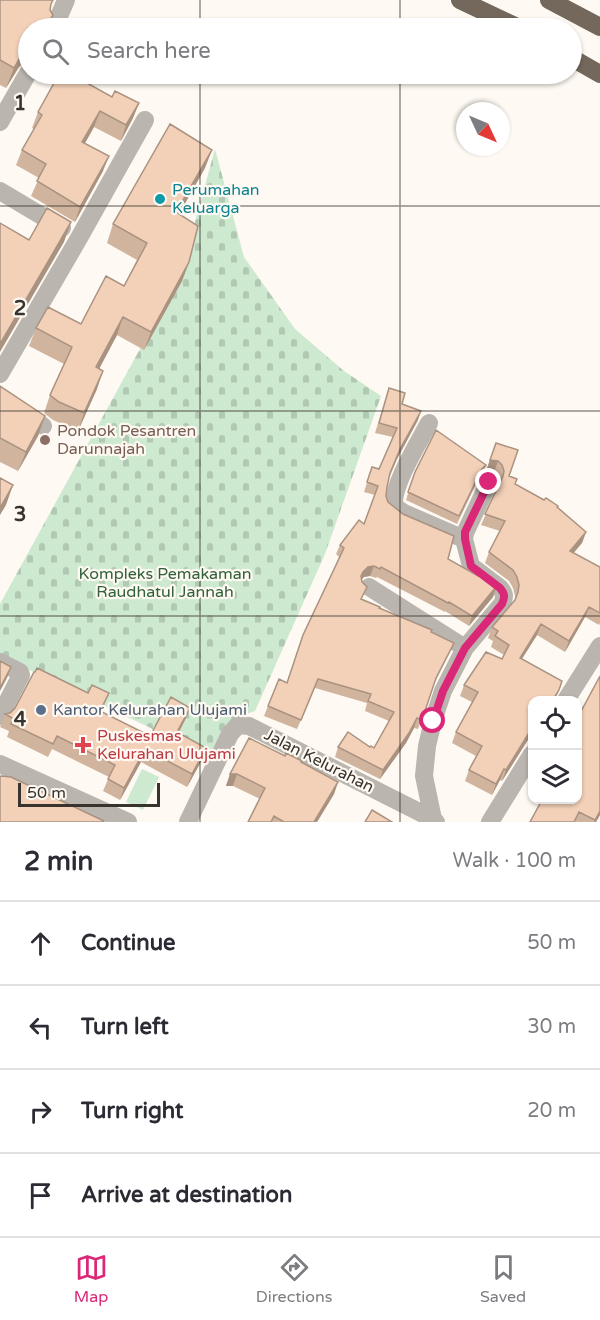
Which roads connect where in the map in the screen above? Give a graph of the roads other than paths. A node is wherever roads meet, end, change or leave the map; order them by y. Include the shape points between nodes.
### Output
1 (66, 0) edge
2 (460, 0) edge
3 (549, 0) edge
4 (58, 18) edge
5 (498, 18) edge
6 (600, 27) edge
7 (582, 64) edge
8 (600, 74) edge
9 (18, 84) edge
10 (6, 97) edge
11 (145, 120) dead end
12 (0, 122) edge
13 (0, 191) edge
14 (79, 238) junction
15 (0, 374) edge
16 (0, 398) edge
17 (429, 423) dead end
18 (43, 426) edge
19 (489, 482) dead end
20 (465, 539) junction
21 (369, 587) edge
22 (600, 646) edge
23 (465, 648) junction
24 (0, 662) edge
25 (569, 696) edge
26 (0, 716) edge
27 (528, 760) edge
28 (0, 764) edge
29 (10, 786) edge
30 (433, 821) edge
31 (95, 822) edge
32 (128, 822) edge
33 (188, 822) edge
34 (490, 822) edge

1 - 4 street
2 - 5 highway
3 - 6 highway
7 - 8 highway
9 - 10 street
10 - 12 street
11 - 14 street
13 - 14 street
14 - 15 street
16 - 18 street
17 - 20 street via 403,473 394,506
19 - 20 street
20 - 23 street via 471,566 500,588 504,598
21 - 23 street
22 - 25 street
23 - 30 street via 443,691 427,746 424,776
24 - 26 street via 21,675
27 - 34 street
28 - 32 street
29 - 31 street
30 - 33 street, Jalan Kelurahan via 249,726 238,725

